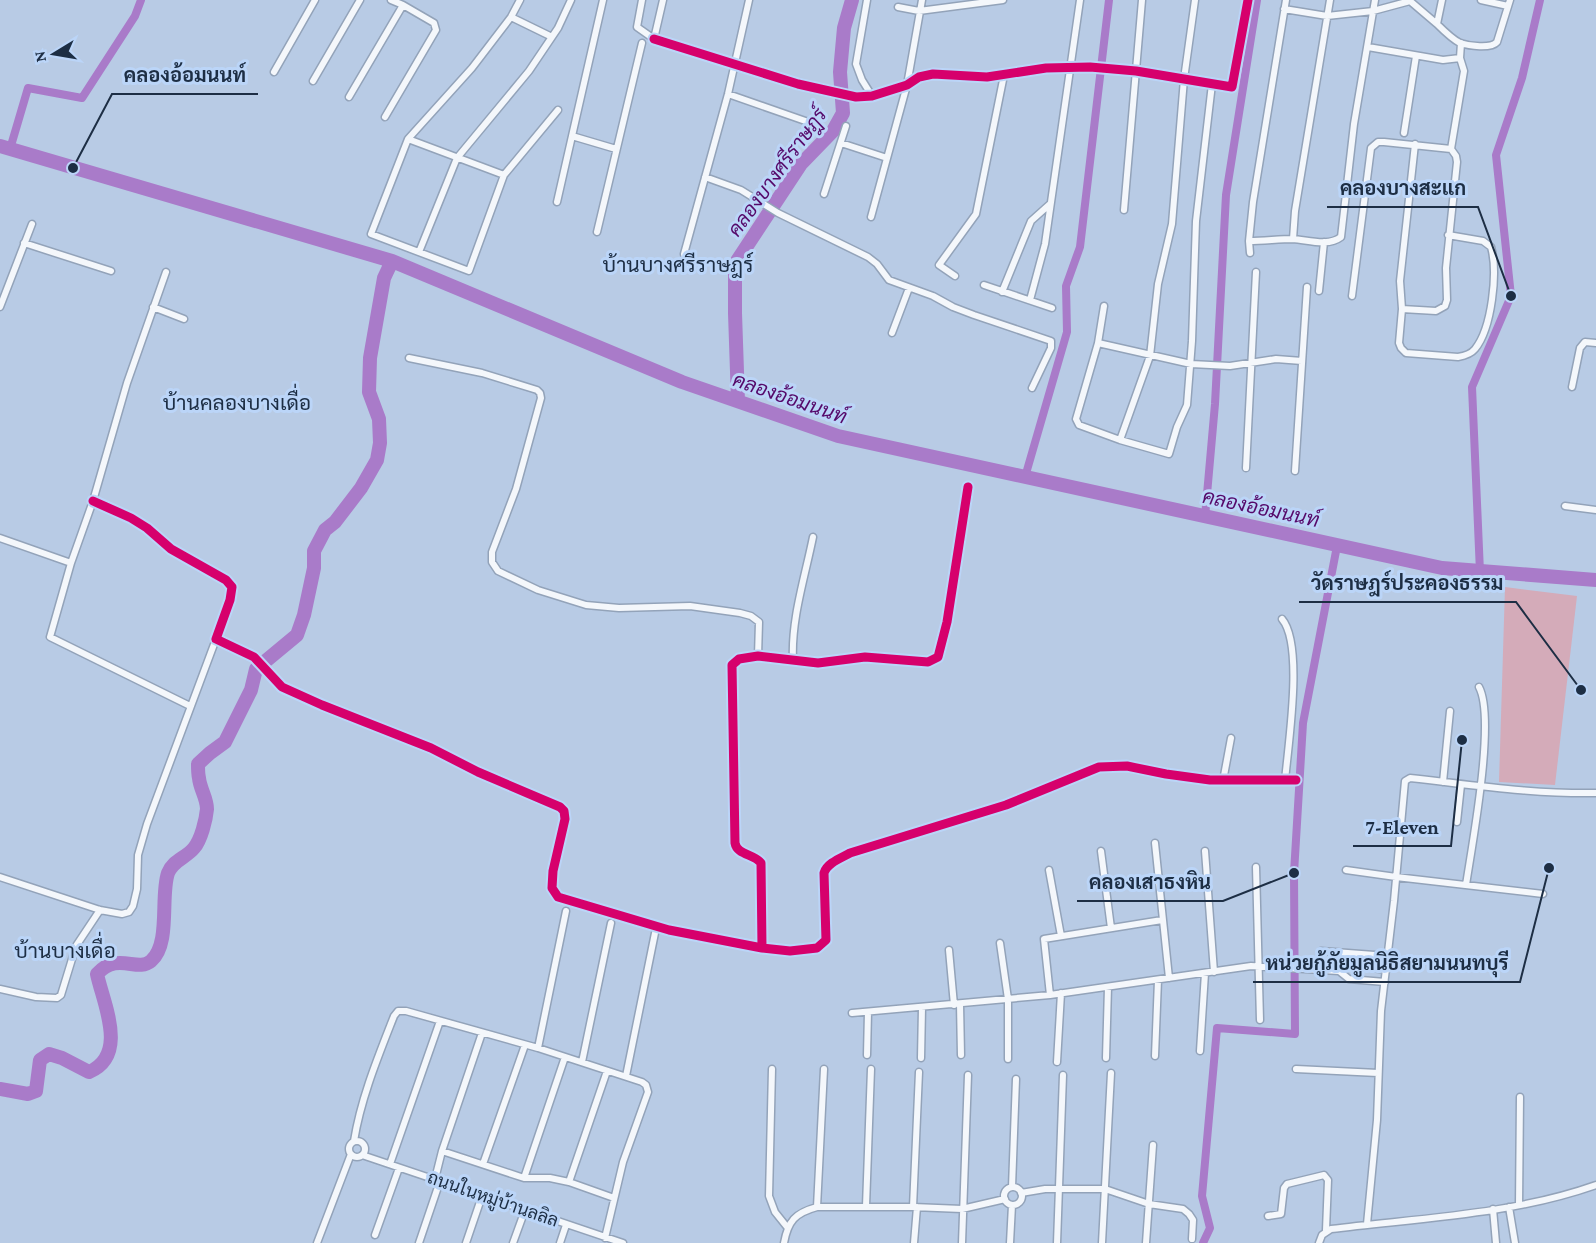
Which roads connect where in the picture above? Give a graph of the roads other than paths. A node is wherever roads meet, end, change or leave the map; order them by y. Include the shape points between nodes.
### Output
1 (315, 0) edge
2 (360, 0) edge
3 (390, 0) edge
4 (520, 0) edge
5 (571, 0) edge
6 (603, 0) edge
7 (642, 0) edge
8 (663, 0) edge
9 (749, 0) edge
10 (867, 0) edge
11 (922, 0) edge
12 (1003, 0) edge
13 (1080, 0) edge
14 (1142, 0) edge
15 (1195, 0) edge
16 (1248, 0) edge
17 (1286, 0) edge
18 (1330, 0) edge
19 (1375, 0) edge
20 (1442, 0) edge
21 (1481, 0) edge
22 (1410, 1) edge
23 (1509, 3) edge
24 (403, 5) junction
25 (898, 7) dead end
26 (1284, 9) junction
27 (1373, 10) junction
28 (920, 11) junction
29 (1327, 16) junction
30 (511, 17) junction
31 (1437, 24) junction
32 (552, 36) junction
33 (654, 39) junction
34 (642, 43) dead end
35 (1461, 43) junction
36 (1368, 47) junction
37 (1416, 56) junction
38 (1460, 58) junction
39 (734, 65) junction
40 (1071, 68) junction
41 (1136, 71) junction
42 (274, 72) dead end
43 (1004, 75) junction
44 (1184, 79) junction
45 (313, 81) dead end
46 (1212, 84) junction
47 (907, 86) junction
48 (728, 94) junction
49 (872, 96) junction
50 (349, 97) dead end
51 (558, 110) dead end
52 (385, 117) dead end
53 (814, 124) dead end
54 (846, 126) dead end
55 (1404, 133) dead end
56 (572, 136) junction
57 (408, 140) junction
58 (841, 143) junction
59 (1415, 144) junction
60 (616, 149) junction
61 (1451, 149) junction
62 (457, 158) junction
63 (887, 158) junction
64 (504, 176) junction
65 (705, 177) junction
66 (824, 194) dead end
67 (557, 202) dead end
68 (1051, 203) junction
69 (1124, 210) dead end
70 (871, 217) dead end
71 (32, 224) dead end
72 (597, 232) dead end
73 (1448, 235) junction
74 (1293, 239) junction
75 (1249, 241) junction
76 (1324, 242) junction
77 (24, 243) junction
78 (419, 252) junction
79 (1250, 253) dead end
80 (692, 268) dead end
81 (111, 271) dead end
82 (166, 272) dead end
83 (1256, 272) dead end
84 (955, 276) dead end
85 (984, 285) dead end
86 (1307, 286) dead end
87 (909, 288) junction
88 (1319, 291) dead end
89 (1002, 292) junction
90 (1352, 296) dead end
91 (1030, 300) junction
92 (0, 306) edge
93 (1104, 306) dead end
94 (153, 307) junction
95 (1052, 308) dead end
96 (1402, 309) junction
97 (184, 319) dead end
98 (892, 333) dead end
99 (1098, 343) junction
100 (1596, 343) edge
101 (1150, 356) junction
102 (409, 358) dead end
103 (1302, 361) junction
104 (1191, 364) junction
105 (1252, 364) junction
106 (1572, 387) dead end
107 (1032, 388) dead end
108 (1120, 440) junction
109 (1246, 468) dead end
110 (1295, 471) dead end
111 (968, 487) dead end
112 (93, 501) junction
113 (1565, 506) dead end
114 (1596, 510) edge
115 (813, 537) dead end
116 (0, 538) edge
117 (71, 563) junction
118 (1282, 620) dead end
119 (216, 639) junction
120 (758, 656) junction
121 (793, 660) junction
122 (1479, 687) dead end
123 (190, 706) junction
124 (1450, 711) dead end
125 (1231, 738) dead end
126 (1296, 780) dead end
127 (1223, 781) junction
128 (1285, 781) junction
129 (1443, 782) junction
130 (1461, 785) junction
131 (1480, 788) junction
132 (1596, 793) edge
133 (1457, 822) dead end
134 (1155, 843) dead end
135 (1101, 851) dead end
136 (1205, 851) dead end
137 (1256, 867) dead end
138 (1048, 870) dead end
139 (1346, 870) dead end
140 (0, 876) edge
141 (1396, 877) junction
142 (1466, 885) junction
143 (1543, 894) dead end
144 (100, 910) junction
145 (566, 911) dead end
146 (1162, 920) junction
147 (611, 923) dead end
148 (1111, 928) junction
149 (655, 933) dead end
150 (1061, 936) junction
151 (1000, 943) dead end
152 (762, 948) junction
153 (949, 950) dead end
154 (1321, 951) dead end
155 (1388, 956) junction
156 (1260, 966) junction
157 (1387, 970) junction
158 (1339, 971) junction
159 (1214, 972) junction
160 (1205, 973) junction
161 (1169, 978) junction
162 (1158, 980) junction
163 (1385, 982) junction
164 (1108, 987) junction
165 (0, 989) edge
166 (1061, 993) junction
167 (1050, 995) junction
168 (1008, 999) junction
169 (957, 1004) junction
170 (921, 1008) junction
171 (868, 1012) junction
172 (852, 1013) dead end
173 (1260, 1020) dead end
174 (440, 1021) junction
175 (482, 1033) junction
176 (525, 1045) junction
177 (538, 1048) junction
178 (1200, 1051) dead end
179 (867, 1055) dead end
180 (961, 1055) dead end
181 (1155, 1056) dead end
182 (565, 1057) junction
183 (921, 1058) dead end
184 (1106, 1058) dead end
185 (1008, 1059) dead end
186 (582, 1062) junction
187 (1057, 1062) dead end
188 (772, 1069) dead end
189 (824, 1069) dead end
190 (1296, 1069) dead end
191 (871, 1070) dead end
192 (608, 1071) junction
193 (919, 1072) dead end
194 (1112, 1073) dead end
195 (1378, 1073) junction
196 (1063, 1075) dead end
197 (626, 1076) junction
198 (968, 1076) dead end
199 (1016, 1079) dead end
200 (1520, 1097) dead end
201 (354, 1141) junction
202 (1153, 1145) dead end
203 (442, 1151) junction
204 (351, 1154) junction
205 (363, 1155) junction
206 (390, 1164) junction
207 (483, 1164) junction
208 (399, 1167) junction
209 (524, 1178) junction
210 (438, 1180) junction
211 (569, 1182) junction
212 (1596, 1185) edge
213 (1012, 1187) junction
214 (1060, 1188) junction
215 (1105, 1189) junction
216 (1021, 1193) junction
217 (482, 1196) junction
218 (614, 1198) junction
219 (1005, 1199) junction
220 (1149, 1204) junction
221 (1012, 1205) junction
222 (1519, 1205) junction
223 (866, 1206) junction
224 (817, 1207) junction
225 (915, 1207) junction
226 (1509, 1207) junction
227 (963, 1209) junction
228 (1493, 1209) junction
229 (525, 1210) junction
230 (1268, 1216) dead end
231 (1367, 1224) junction
232 (566, 1225) junction
233 (787, 1227) junction
234 (1326, 1230) junction
235 (375, 1235) dead end
236 (1192, 1239) dead end
237 (607, 1240) edge
238 (317, 1243) edge
239 (418, 1243) edge
240 (466, 1243) edge
241 (513, 1243) edge
242 (560, 1243) edge
243 (623, 1243) edge
244 (784, 1243) edge
245 (915, 1243) edge
246 (962, 1243) edge
247 (1010, 1243) edge
248 (1056, 1243) edge
249 (1102, 1243) edge
250 (1146, 1243) edge
251 (1319, 1243) edge
252 (1496, 1243) edge
253 (1515, 1243) edge

1 - 42 street
2 - 45 street
3 - 24 street
4 - 30 street
5 - 32 street
6 - 56 street
7 - 33 street via 638,27
8 - 33 street
9 - 39 street
10 - 49 street via 856,64
11 - 28 street
12 - 28 street
13 - 40 street
14 - 41 street
15 - 44 street
16 - 46 street via 1232,87
17 - 26 street
18 - 29 street
19 - 27 street
20 - 31 street
21 - 23 street
22 - 27 street
22 - 31 street
23 - 35 street via 1494,45
24 - 50 street
24 - 52 street via 434,23 436,30
25 - 28 street
26 - 29 street
26 - 75 street
27 - 29 street
27 - 36 street
28 - 47 street
29 - 74 street
30 - 32 street
30 - 57 street
31 - 35 street
32 - 62 street via 529,71
33 - 39 street
34 - 60 street
35 - 38 street
36 - 37 street
36 - 76 street via 1354,124 1343,233 1337,240
37 - 38 street
37 - 55 street
38 - 61 street via 1464,71
39 - 48 street
39 - 49 street via 798,84 856,97
40 - 41 street
40 - 43 street
40 - 68 street
41 - 44 street
41 - 69 street
43 - 47 street via 933,74 919,77
43 - 84 street via 976,214 939,265
44 - 46 street
44 - 101 street via 1172,224 1158,284
46 - 104 street via 1196,221
47 - 49 street
47 - 63 street
48 - 53 street
48 - 65 street
51 - 64 street
54 - 58 street
56 - 60 street
56 - 67 street
57 - 62 street
57 - 78 street via 371,234
58 - 63 street
58 - 66 street
59 - 61 street
59 - 90 street via 1378,142 1371,148
59 - 96 street via 1400,281
60 - 72 street
61 - 73 street via 1457,162
62 - 64 street
62 - 78 street
63 - 70 street
64 - 78 street via 469,271
65 - 80 street via 684,254 687,266
65 - 87 street via 741,190 778,213 868,257 889,280
68 - 89 street via 1031,221
68 - 91 street
71 - 77 street
73 - 96 street via 1445,306 1436,311
73 - 96 street via 1487,242 1492,252 1488,318 1475,349 1458,357 1403,351 1399,343
74 - 75 street
74 - 76 street
75 - 79 street
76 - 88 street
77 - 81 street
77 - 92 street
82 - 94 street
83 - 105 street
85 - 89 street
86 - 103 street
87 - 98 street
87 - 107 street via 953,308 1052,341
89 - 91 street
91 - 95 street
93 - 99 street
94 - 97 street
94 - 112 street
99 - 101 street
99 - 108 street via 1076,419 1079,425
100 - 106 street via 1585,342 1580,348
101 - 104 street
101 - 108 street
102 - 120 street via 482,373 540,393 522,468 492,552 492,562 498,571 538,590 586,605 690,606 751,616 759,622
103 - 105 street via 1284,358
103 - 110 street
104 - 105 street
104 - 108 street via 1187,405 1169,454
105 - 109 street
111 - 121 street via 938,657 928,662 865,657 818,663
112 - 117 street
112 - 119 street via 131,518 171,549 226,580 232,587 230,600
113 - 114 street
115 - 121 street via 798,609
116 - 117 street
117 - 123 street via 50,637
118 - 128 street via 1290,636 1294,671
119 - 123 street
119 - 152 street via 254,657 282,687 431,748 560,807 565,819 552,888 558,897 669,930
120 - 121 street
120 - 152 street via 739,659 732,665 731,674 735,843 739,851 761,863
122 - 131 street via 1484,701
123 - 144 street via 138,855 133,906 122,914
124 - 129 street
125 - 127 street
126 - 128 street
127 - 128 street
127 - 152 street via 1127,766 1099,767 1006,805 850,853 826,868 827,926 823,945 790,951
129 - 130 street
129 - 141 street via 1405,780
130 - 131 street
130 - 133 street
131 - 132 street
131 - 142 street
134 - 146 street
135 - 148 street
136 - 159 street
137 - 156 street
138 - 150 street
139 - 141 street
140 - 144 street
141 - 142 street
141 - 155 street
142 - 143 street
144 - 165 street via 76,946 61,995 36,997
145 - 177 street
146 - 148 street
146 - 161 street
147 - 186 street
148 - 150 street
149 - 197 street
150 - 167 street via 1044,939
151 - 168 street
153 - 169 street
154 - 155 street
155 - 157 street
156 - 158 street
156 - 159 street
156 - 173 street
157 - 158 street via 1351,965
157 - 163 street
158 - 163 street via 1349,979
159 - 160 street
160 - 161 street
160 - 178 street
161 - 162 street
162 - 164 street
162 - 181 street
163 - 195 street
164 - 166 street
164 - 184 street
166 - 167 street
166 - 187 street
167 - 168 street
168 - 169 street
168 - 185 street
169 - 170 street
169 - 180 street
170 - 171 street
170 - 183 street
171 - 172 street
171 - 179 street
174 - 175 street
174 - 201 street via 406,1011 398,1011 394,1016 362,1105
174 - 206 street
175 - 176 street
175 - 203 street
176 - 177 street
176 - 207 street
177 - 182 street
182 - 186 street
182 - 209 street
186 - 192 street
188 - 233 street via 770,1196 775,1212
189 - 224 street
190 - 195 street
191 - 223 street
192 - 197 street
192 - 211 street
193 - 225 street
194 - 215 street
195 - 231 street
196 - 214 street
197 - 218 street via 642,1082 648,1092
198 - 227 street
199 - 213 street
200 - 222 street
201 - 204 street via 349,1148
201 - 205 street via 363,1143
202 - 220 street
203 - 207 street
203 - 210 street
204 - 205 street
204 - 238 street
205 - 206 street, ถนนในหมู่บ้านลลิล
206 - 208 street, ถนนในหมู่บ้านลลิล
207 - 209 street
208 - 210 street, ถนนในหมู่บ้านลลิล
208 - 235 street
209 - 211 street
210 - 217 street, ถนนในหมู่บ้านลลิล
210 - 239 street
211 - 218 street
212 - 222 street via 1560,1198
213 - 216 street
213 - 219 street via 1006,1190
214 - 215 street
214 - 216 street
214 - 248 street
215 - 220 street
215 - 249 street
216 - 221 street via 1021,1200
217 - 229 street, ถนนในหมู่บ้านลลิล
217 - 240 street
218 - 237 street
219 - 221 street
219 - 227 street
220 - 236 street via 1183,1209 1193,1220
220 - 250 street
221 - 247 street
222 - 226 street
223 - 224 street
223 - 225 street
224 - 233 street via 804,1210
225 - 227 street
225 - 245 street
226 - 228 street
226 - 253 street
227 - 246 street
228 - 231 street
228 - 252 street
229 - 232 street, ถนนในหมู่บ้านลลิล
229 - 241 street
230 - 234 street via 1281,1214 1287,1184 1323,1176 1328,1180
231 - 234 street
232 - 237 street, ถนนในหมู่บ้านลลิล
232 - 242 street
233 - 244 street
234 - 251 street
237 - 243 street, ถนนในหมู่บ้านลลิล

